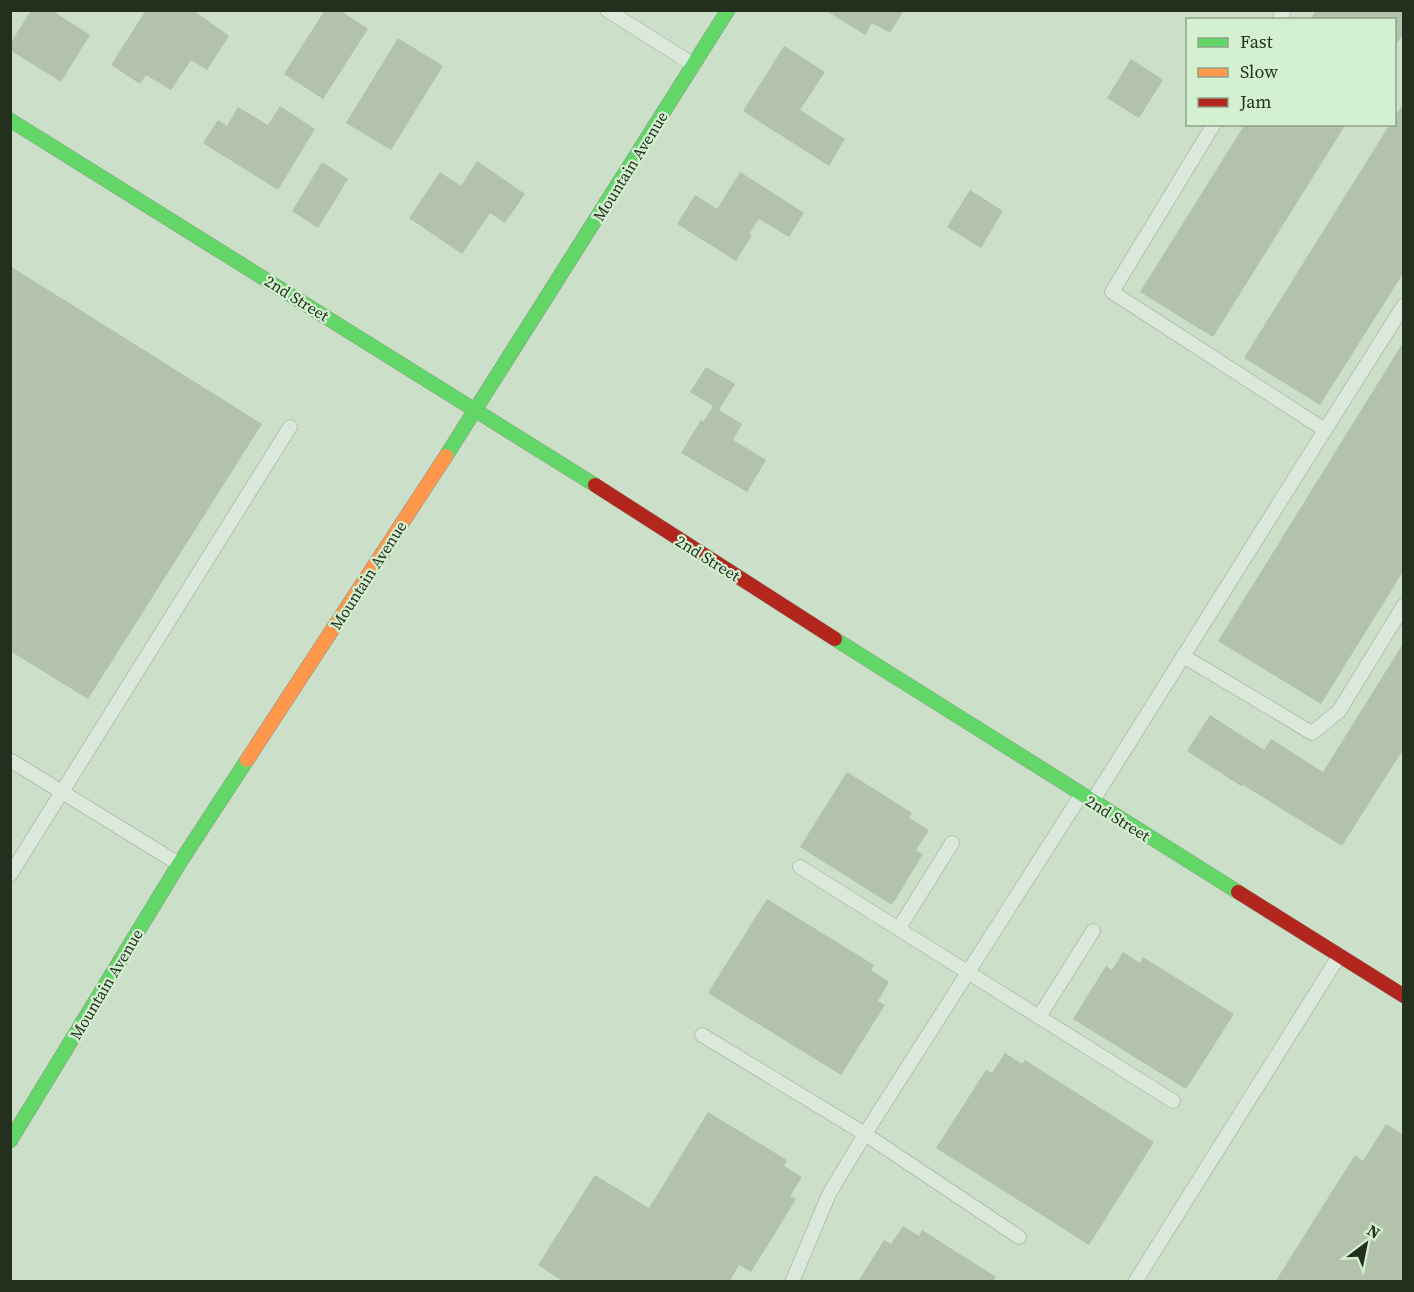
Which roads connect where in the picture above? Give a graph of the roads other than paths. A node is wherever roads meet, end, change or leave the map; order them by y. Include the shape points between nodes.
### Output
1 (608, 10) edge
2 (728, 10) edge
3 (694, 65) junction
4 (10, 120) edge
5 (1213, 126) edge
6 (1404, 304) edge
7 (475, 409) junction
8 (290, 427) dead end
9 (1325, 430) junction
10 (1404, 605) edge
11 (1184, 656) junction
12 (10, 760) edge
13 (62, 792) junction
14 (1087, 798) junction
15 (952, 843) dead end
16 (179, 864) junction
17 (800, 867) dead end
18 (10, 875) edge
19 (899, 928) junction
20 (1093, 931) dead end
21 (1339, 956) junction
22 (969, 973) junction
23 (1404, 996) edge
24 (1039, 1017) junction
25 (702, 1035) dead end
26 (1173, 1101) dead end
27 (865, 1134) junction
28 (10, 1141) edge
29 (1019, 1237) dead end
30 (792, 1281) edge
31 (1135, 1281) edge

1 - 3 lane
2 - 3 main road, Mountain Avenue
3 - 7 main road, Mountain Avenue
4 - 7 main road, 2nd Street
5 - 9 lane via 1112,292
6 - 9 lane
7 - 14 main road, 2nd Street
7 - 16 main road, Mountain Avenue
8 - 13 lane
9 - 11 lane
10 - 11 lane via 1339,711 1312,733
11 - 14 lane
12 - 13 lane
13 - 16 lane
13 - 18 lane
14 - 21 main road, 2nd Street
14 - 22 lane
15 - 19 lane
16 - 28 main road, Mountain Avenue
17 - 19 lane
19 - 22 lane
20 - 24 lane
21 - 23 main road, 2nd Street
21 - 31 lane
22 - 24 lane
22 - 27 lane
24 - 26 lane
25 - 27 lane
27 - 29 lane
27 - 30 lane via 829,1194

